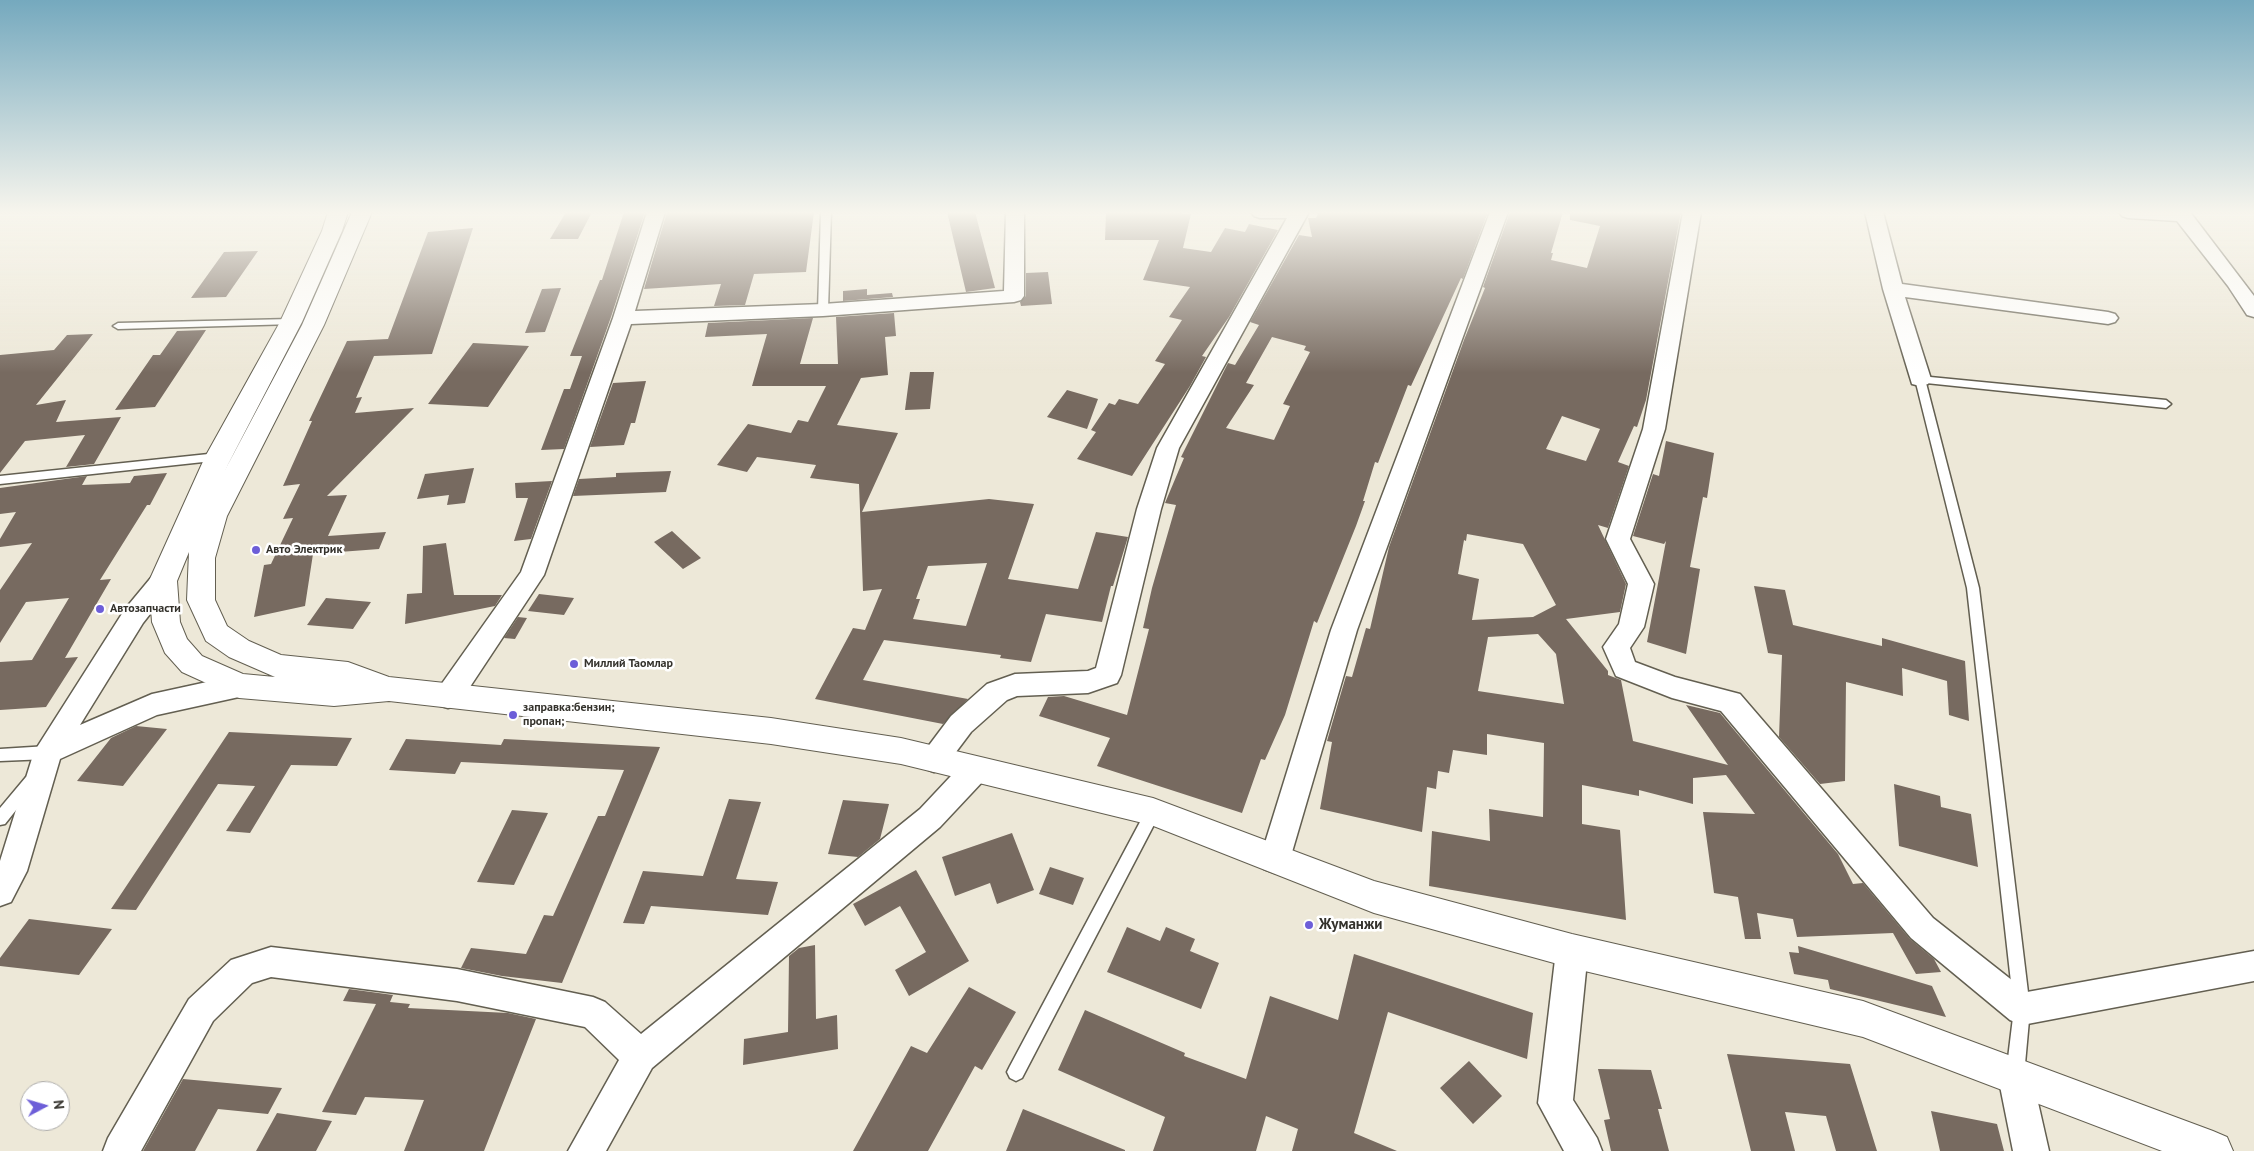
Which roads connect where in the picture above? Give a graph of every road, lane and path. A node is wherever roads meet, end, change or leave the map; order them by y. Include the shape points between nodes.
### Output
1 (322, 266) edge
2 (333, 266) edge
3 (639, 266) edge
4 (824, 266) edge
5 (1014, 266) edge
6 (1269, 266) edge
7 (1479, 266) edge
8 (1683, 266) edge
9 (1887, 266) edge
10 (2222, 266) edge
11 (1893, 289) junction
12 (823, 310) junction
13 (2254, 311) edge
14 (623, 318) junction
15 (2108, 318) dead end
16 (291, 322) junction
17 (118, 326) dead end
18 (1920, 379) junction
19 (2166, 404) dead end
20 (218, 457) junction
21 (0, 480) edge
22 (163, 581) junction
23 (239, 686) junction
24 (389, 689) junction
25 (448, 696) junction
26 (48, 752) junction
27 (0, 755) edge
28 (934, 760) junction
29 (975, 770) junction
30 (1153, 812) junction
31 (0, 819) edge
32 (1275, 859) junction
33 (0, 892) edge
34 (1572, 951) junction
35 (2254, 966) edge
36 (2022, 1010) junction
37 (640, 1056) junction
38 (1016, 1072) dead end
39 (2015, 1076) junction
40 (121, 1151) edge
41 (586, 1151) edge
42 (1584, 1151) edge
43 (2031, 1151) edge
44 (2213, 1151) edge

1 - 16 main road
2 - 24 main road via 313,326 214,516 201,558 201,600 216,633 239,649 277,666 348,674
3 - 14 street
4 - 12 lane
5 - 12 street via 1014,296
6 - 28 street via 1168,448 1108,675 1088,682 1015,685 997,692 961,724
7 - 32 street via 1344,630
8 - 36 street via 1654,429 1618,539 1641,584 1631,627 1616,647 1625,669 1672,687 1730,702 1922,928
9 - 11 street
10 - 13 street
11 - 15 street
11 - 18 street
12 - 14 street
14 - 25 street via 532,575
16 - 17 lane
16 - 20 main road
18 - 19 lane
18 - 36 lane via 1973,588
20 - 21 lane
20 - 22 main road
22 - 23 main road via 166,622 175,645 192,664
22 - 26 street via 134,616
23 - 24 main road via 334,694
23 - 26 street via 152,705
24 - 25 main road
25 - 28 main road via 771,731
26 - 27 lane
26 - 31 lane via 43,766
26 - 33 street via 12,871
28 - 29 main road
29 - 30 main road
29 - 37 street via 930,818
30 - 32 main road
30 - 38 lane
32 - 34 main road via 1374,896
34 - 39 main road via 1863,1018
34 - 42 street via 1555,1103
35 - 36 street
36 - 39 lane
37 - 40 street via 594,1013 457,985 271,962 242,970 201,1010
37 - 41 street
39 - 43 street
39 - 44 main road

